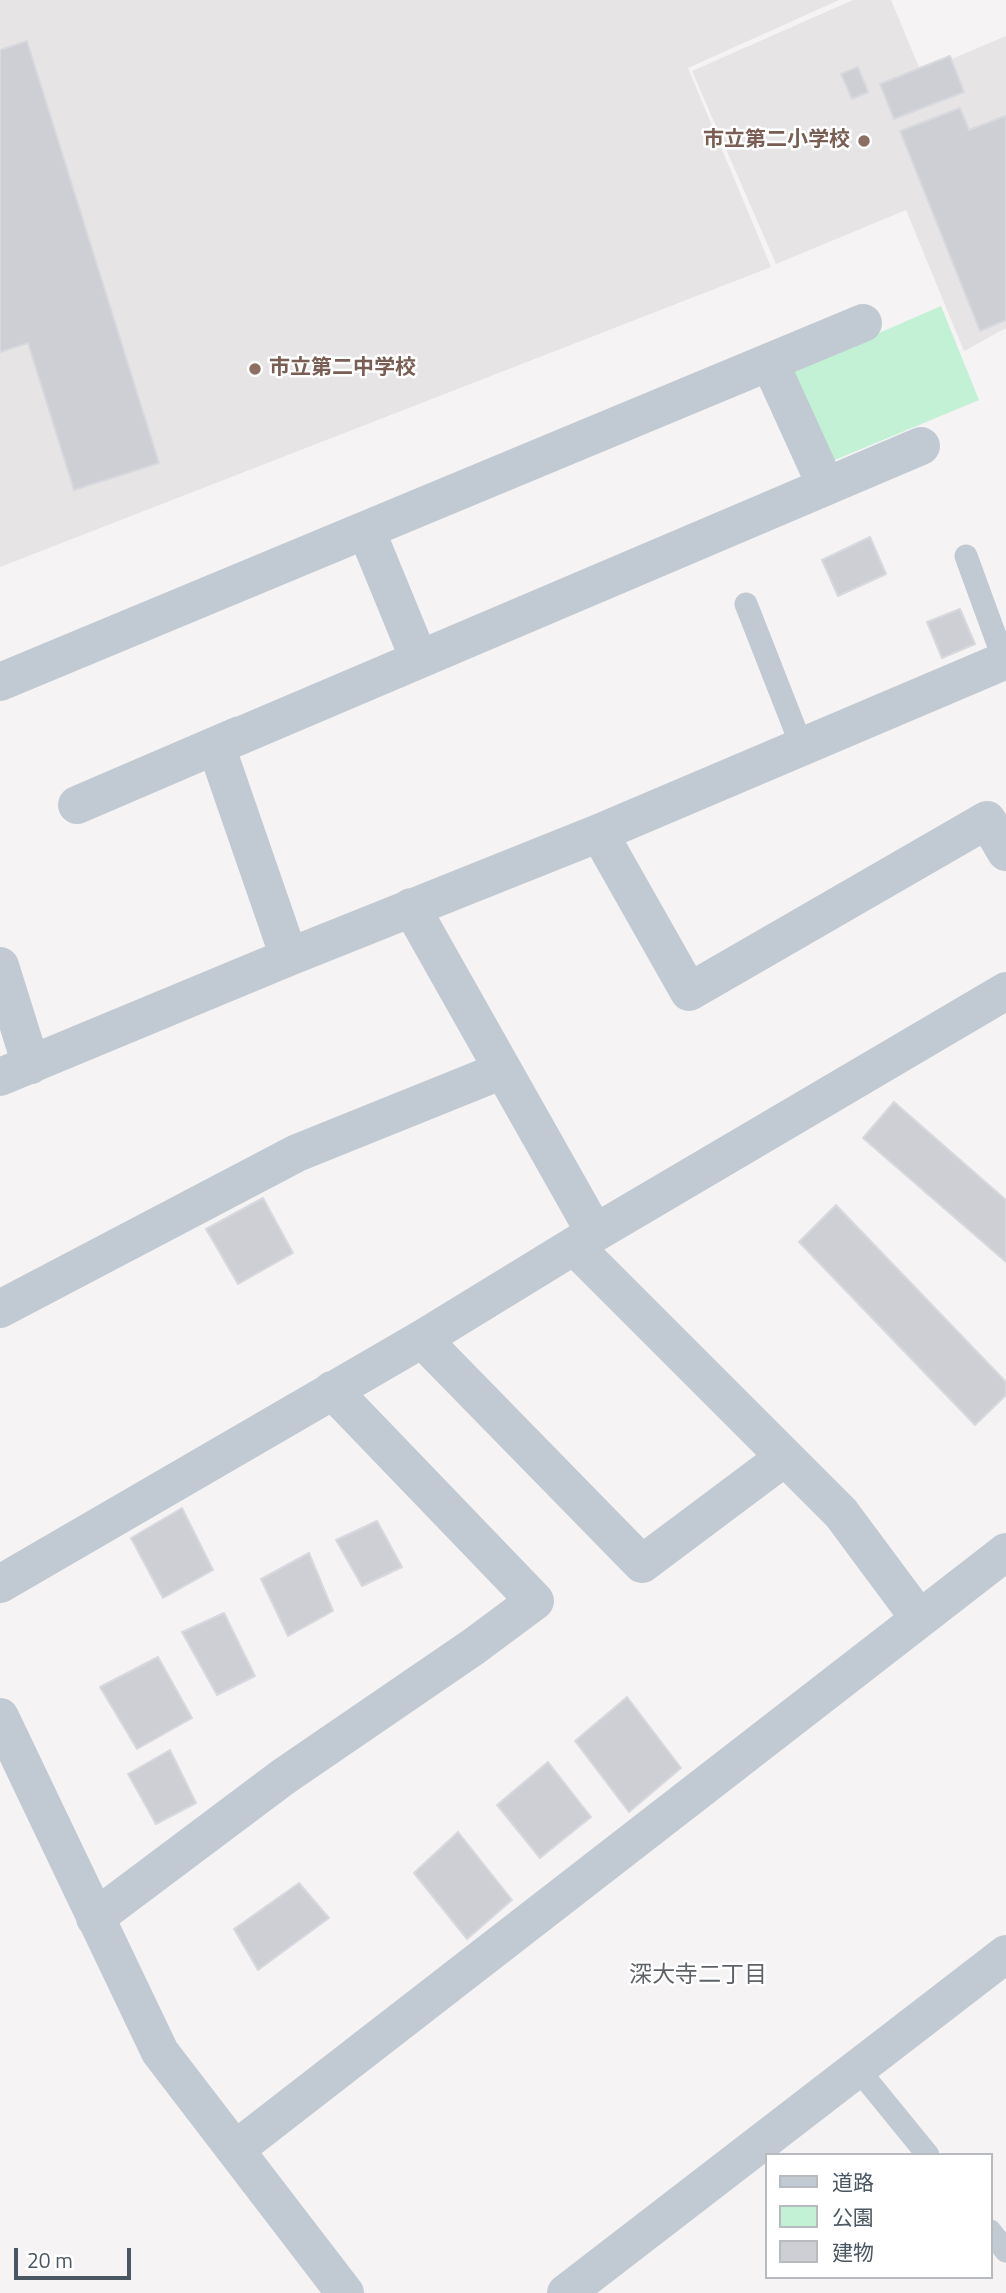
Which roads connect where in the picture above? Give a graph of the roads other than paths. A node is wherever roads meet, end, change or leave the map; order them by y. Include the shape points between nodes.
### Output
1 (863, 323) dead end
2 (770, 363) junction
3 (921, 446) dead end
4 (826, 486) junction
5 (366, 530) junction
6 (966, 556) dead end
7 (746, 604) dead end
8 (419, 659) junction
9 (1005, 660) edge
10 (0, 681) edge
11 (305, 708) junction
12 (802, 747) junction
13 (77, 805) dead end
14 (599, 833) junction
15 (1006, 852) edge
16 (411, 907) junction
17 (289, 957) junction
18 (0, 965) edge
19 (1006, 991) edge
20 (503, 1070) junction
21 (16, 1071) edge
22 (584, 1239) junction
23 (0, 1309) edge
24 (422, 1339) junction
25 (332, 1390) junction
26 (785, 1457) junction
27 (1006, 1552) edge
28 (0, 1584) edge
29 (919, 1618) junction
30 (0, 1717) edge
31 (95, 1918) junction
32 (1006, 1954) edge
33 (858, 2068) junction
34 (236, 2149) junction
35 (926, 2153) edge
36 (992, 2234) edge
37 (1006, 2251) edge
38 (345, 2293) edge
39 (566, 2293) edge

1 - 2 street
2 - 4 street
2 - 5 street
3 - 4 street
4 - 8 street
5 - 8 street
5 - 10 street
6 - 9 lane
7 - 12 lane
8 - 11 street
9 - 12 street
11 - 13 street
11 - 17 street via 216,746
12 - 14 street
14 - 15 street via 689,992 987,820
14 - 16 street
16 - 17 street
16 - 20 street
17 - 21 street
18 - 21 street
19 - 22 street
20 - 22 street
20 - 23 street via 297,1153
22 - 24 street
22 - 26 street
24 - 25 street
24 - 26 street via 642,1564
25 - 28 street
25 - 31 street via 535,1601 283,1777
26 - 29 street via 841,1513
27 - 29 street
29 - 34 street
30 - 31 street
31 - 34 street via 160,2052
32 - 33 street
33 - 35 lane
33 - 39 street
34 - 38 street
36 - 37 lane

